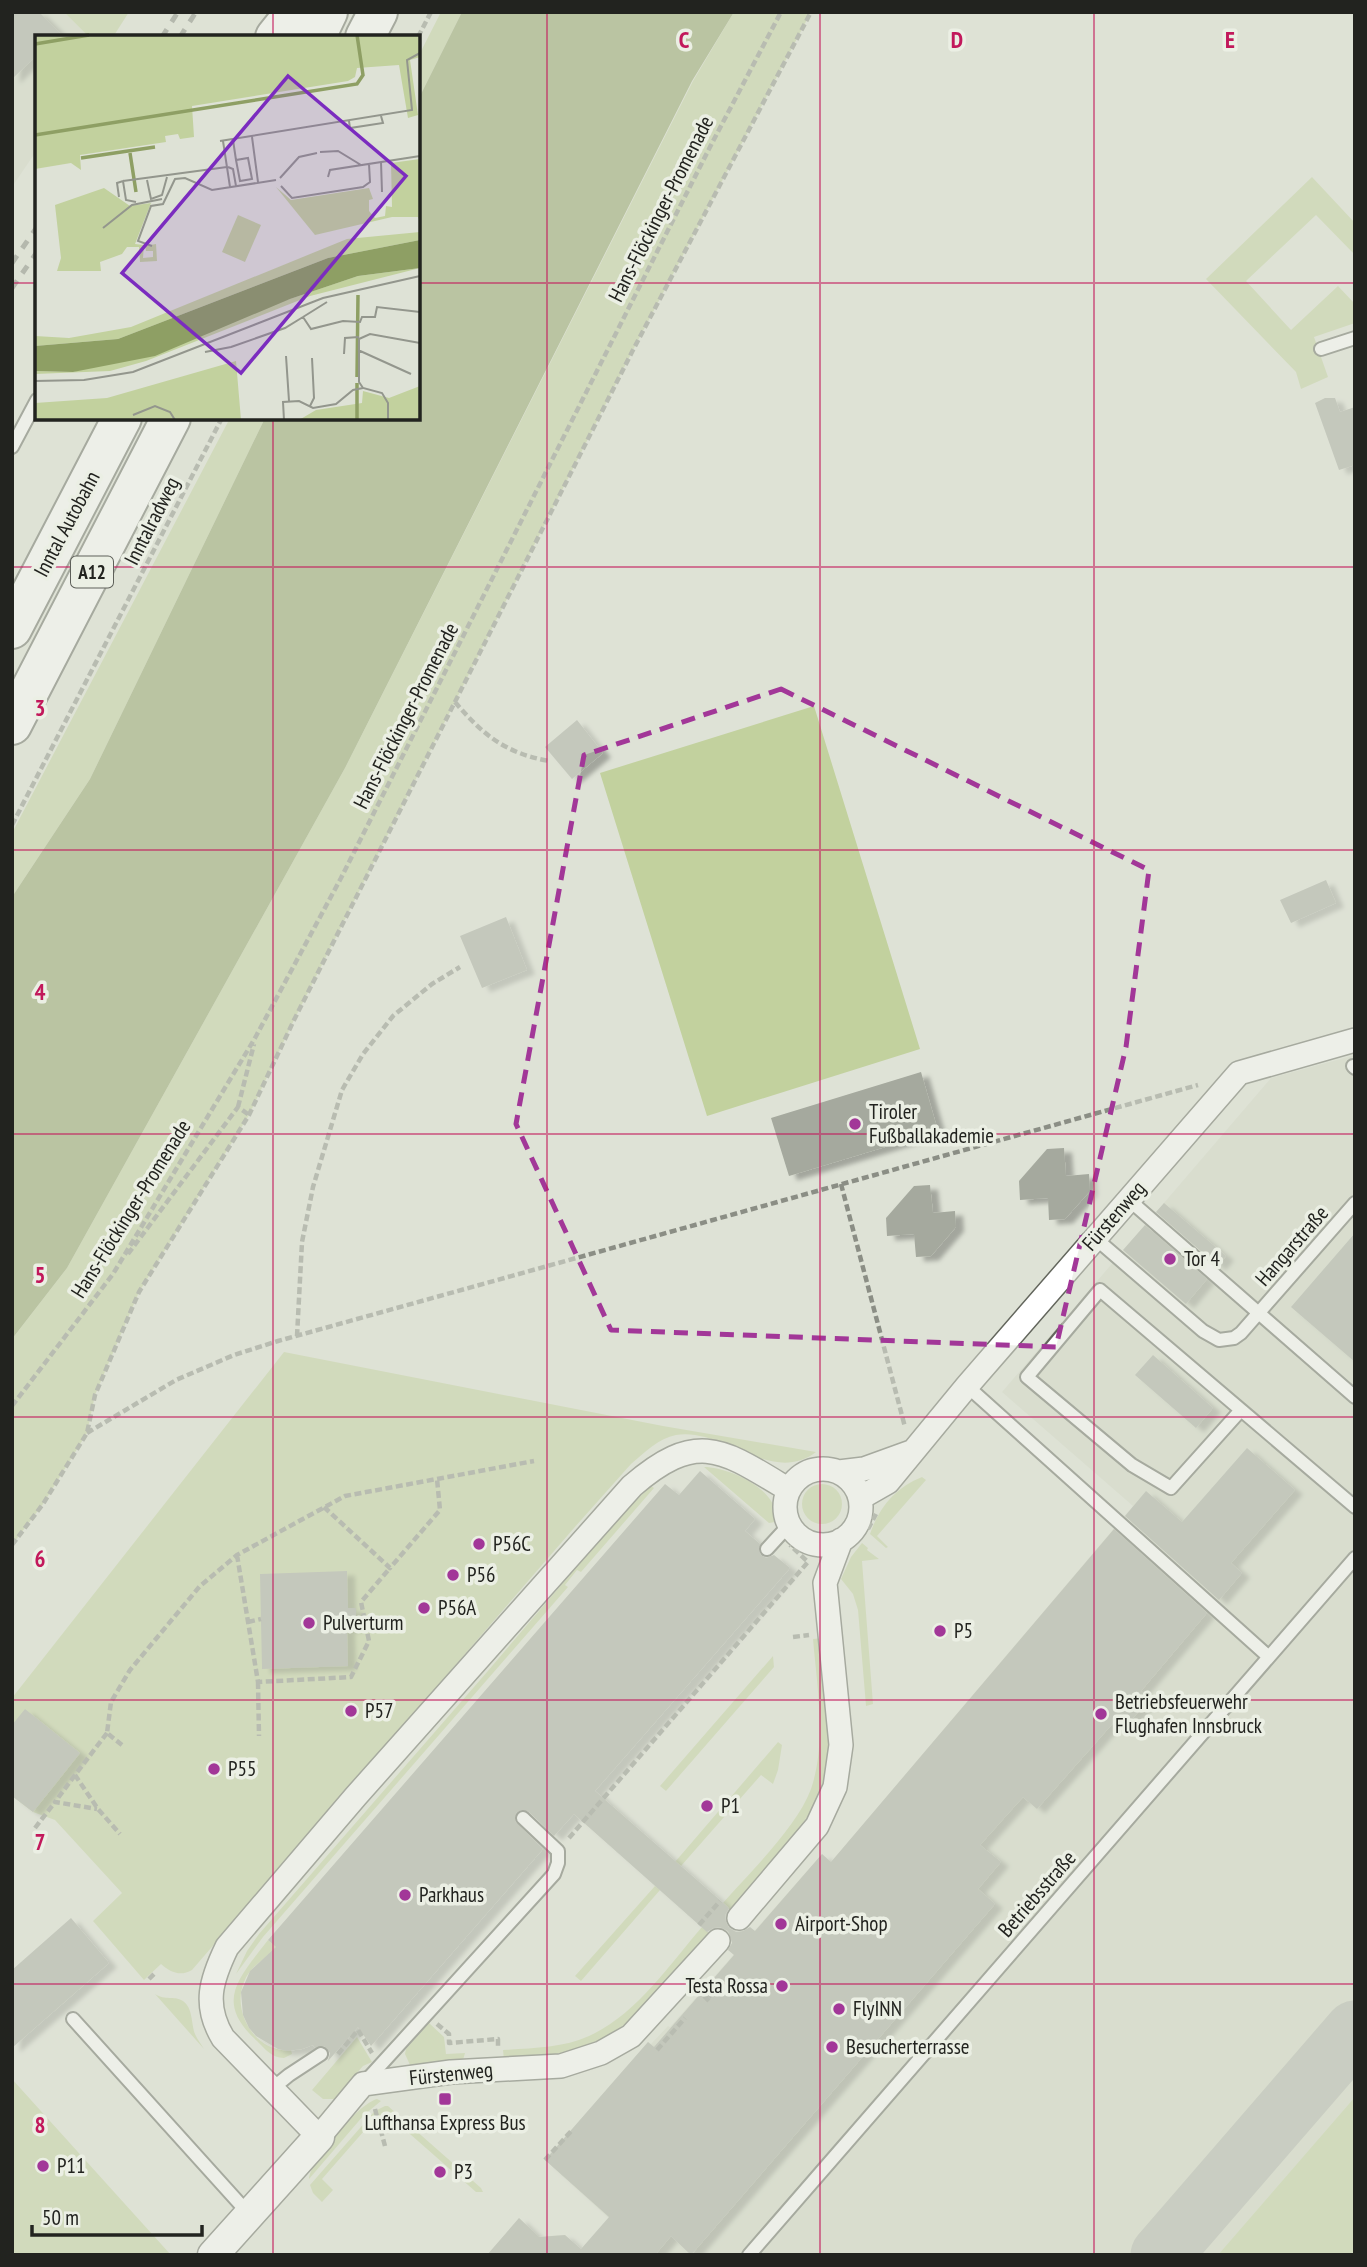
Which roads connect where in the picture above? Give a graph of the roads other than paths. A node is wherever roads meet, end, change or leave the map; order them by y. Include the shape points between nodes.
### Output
1 (295, 12) edge
2 (328, 12) edge
3 (378, 12) edge
4 (277, 35) edge
5 (317, 35) edge
6 (366, 35) edge
7 (1355, 338) edge
8 (1321, 349) dead end
9 (35, 404) edge
10 (121, 420) edge
11 (170, 420) edge
12 (12, 447) edge
13 (12, 629) edge
14 (12, 725) edge
15 (1355, 1041) edge
16 (1128, 1199) junction
17 (1355, 1203) edge
18 (1095, 1238) junction
19 (1259, 1314) junction
20 (967, 1386) junction
21 (1355, 1397) edge
22 (1241, 1410) junction
23 (911, 1452) junction
24 (839, 1472) junction
25 (789, 1490) junction
26 (860, 1498) junction
27 (1355, 1507) edge
28 (787, 1532) junction
29 (841, 1540) junction
30 (767, 1549) dead end
31 (1355, 1558) edge
32 (1269, 1657) junction
33 (523, 1818) dead end
34 (739, 1917) dead end
35 (718, 1941) dead end
36 (73, 2020) dead end
37 (321, 2054) dead end
38 (363, 2084) junction
39 (273, 2088) junction
40 (318, 2137) junction
41 (250, 2214) junction
42 (222, 2252) edge
43 (749, 2255) edge

1 - 4 highway
2 - 5 highway
3 - 6 highway
7 - 8 lane
9 - 12 lane
10 - 13 highway, Inntal Autobahn / A12
11 - 14 highway, Inntal Autobahn / A12
15 - 16 street, Fürstenweg via 1239,1073
16 - 18 street, Fürstenweg
16 - 19 lane
17 - 19 lane, Hangarstraße
18 - 19 lane, Hangarstraße via 1212,1337 1234,1338
18 - 20 street, Fürstenweg
19 - 21 lane
20 - 23 street, Fürstenweg
20 - 32 lane
22 - 22 lane via 1171,1488 1132,1465 1027,1377 1100,1290
22 - 27 lane
23 - 24 street, Fürstenweg via 864,1469
23 - 26 street, Fürstenweg via 888,1482
24 - 25 street via 816,1469 795,1480
24 - 26 street
25 - 28 street
25 - 39 street via 735,1458 707,1450 680,1454 647,1473 356,1796 228,1947 214,1979 215,2024
26 - 29 street via 858,1521
28 - 29 street via 819,1544
28 - 30 lane
29 - 34 street via 825,1583 841,1745 835,1787 817,1826
31 - 32 lane, Betriebsstraße
32 - 43 lane, Betriebsstraße
33 - 38 lane via 558,1851 554,1874
35 - 38 street, Fürstenweg via 631,2036 601,2053 561,2066 451,2072
36 - 41 lane
37 - 39 lane
38 - 40 street
39 - 40 street
40 - 41 street
41 - 42 street

